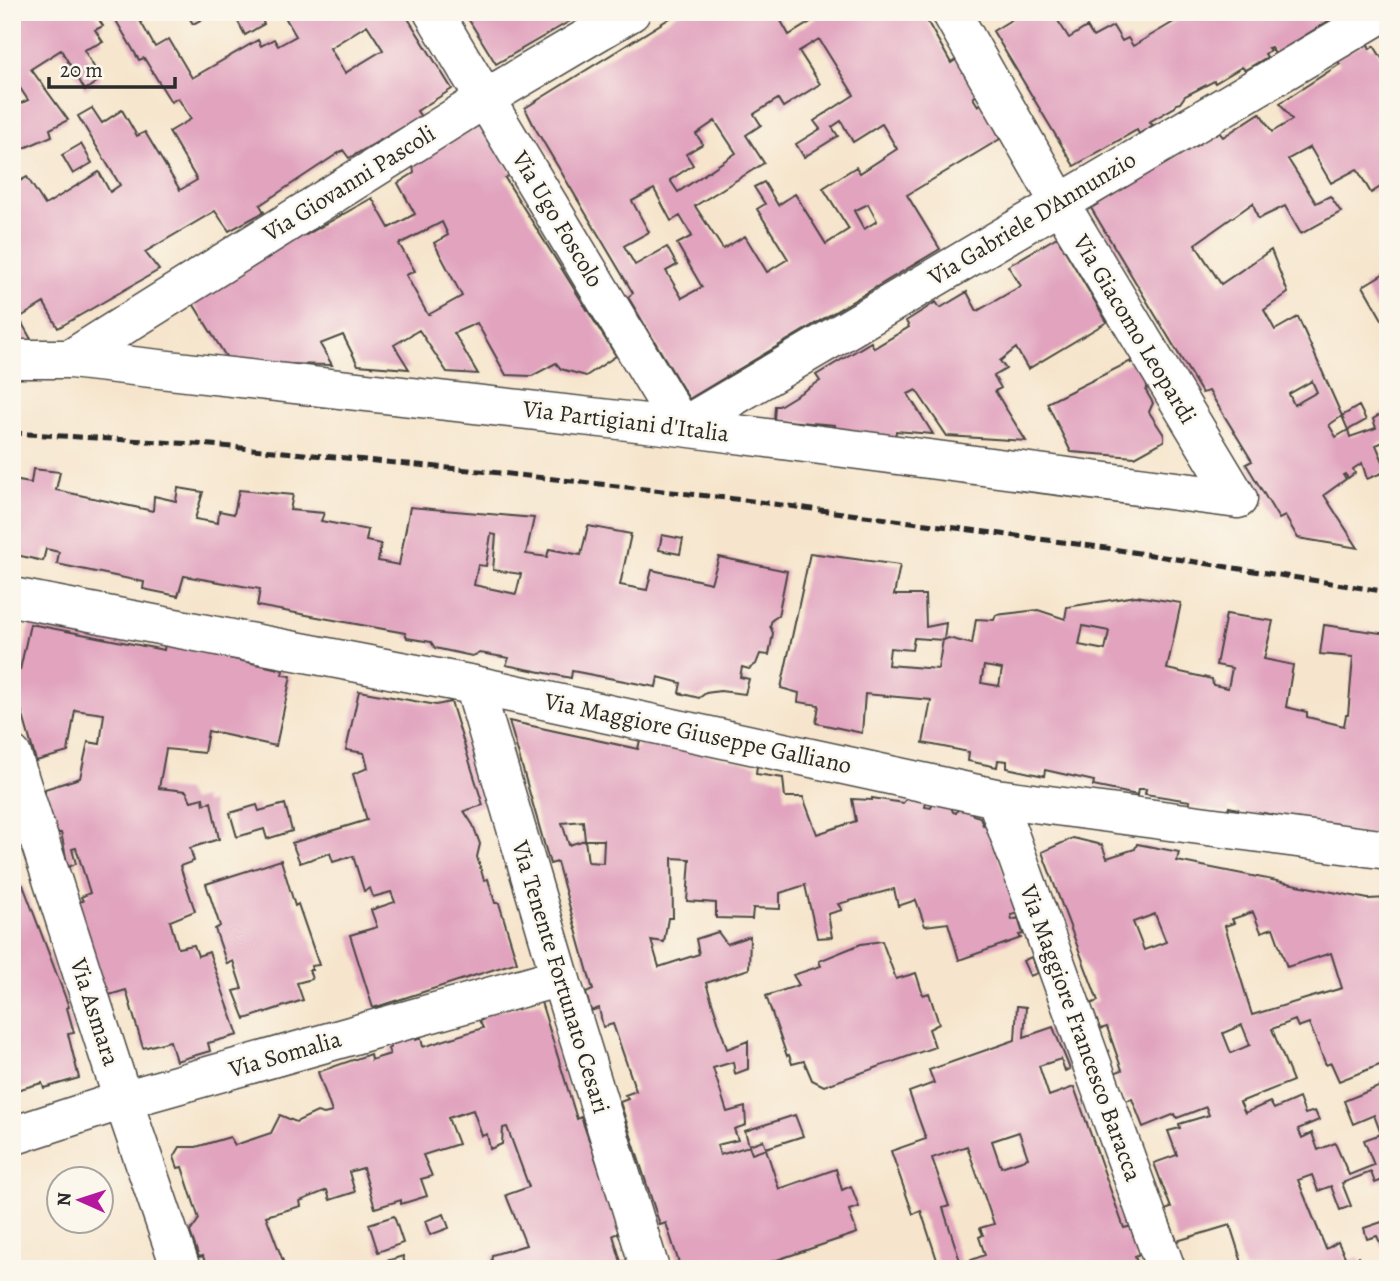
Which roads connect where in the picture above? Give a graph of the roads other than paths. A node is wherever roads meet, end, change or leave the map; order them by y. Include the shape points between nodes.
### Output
1 (433, 12) edge
2 (631, 12) edge
3 (951, 12) edge
4 (1383, 12) edge
5 (1388, 21) edge
6 (486, 98) junction
7 (1059, 202) junction
8 (12, 359) edge
9 (70, 359) junction
10 (682, 426) junction
11 (1238, 499) joint
12 (12, 597) edge
13 (474, 685) junction
14 (12, 755) edge
15 (996, 798) junction
16 (1388, 850) edge
17 (560, 977) junction
18 (123, 1100) junction
19 (12, 1136) edge
20 (181, 1269) edge
21 (650, 1269) edge
22 (1166, 1269) edge

1 - 6 street, Via Ugo Foscolo
2 - 6 street, Via Giovanni Pascoli
3 - 7 street, Via Giacomo Leopardi
4 - 5 street
4 - 7 street, Via Gabriele D'Annunzio
6 - 9 street, Via Giovanni Pascoli
6 - 10 street, Via Ugo Foscolo
7 - 10 street, Via Gabriele D'Annunzio
7 - 11 street, Via Giacomo Leopardi
8 - 9 street, Via Partigiani d'Italia
9 - 10 street, Via Partigiani d'Italia
10 - 11 street, Via Partigiani d'Italia
12 - 13 street, Via Maggiore Giuseppe Galliano
13 - 15 street, Via Maggiore Giuseppe Galliano
13 - 17 street, Via Tenente Fortunato Cesari
14 - 18 street, Via Asmara
15 - 16 street, Via Maggiore Giuseppe Galliano
15 - 22 street, Via Maggiore Francesco Baracca
17 - 18 street, Via Somalia
17 - 21 street, Via Tenente Fortunato Cesari
18 - 19 street, Via Somalia
18 - 20 street, Via Asmara

